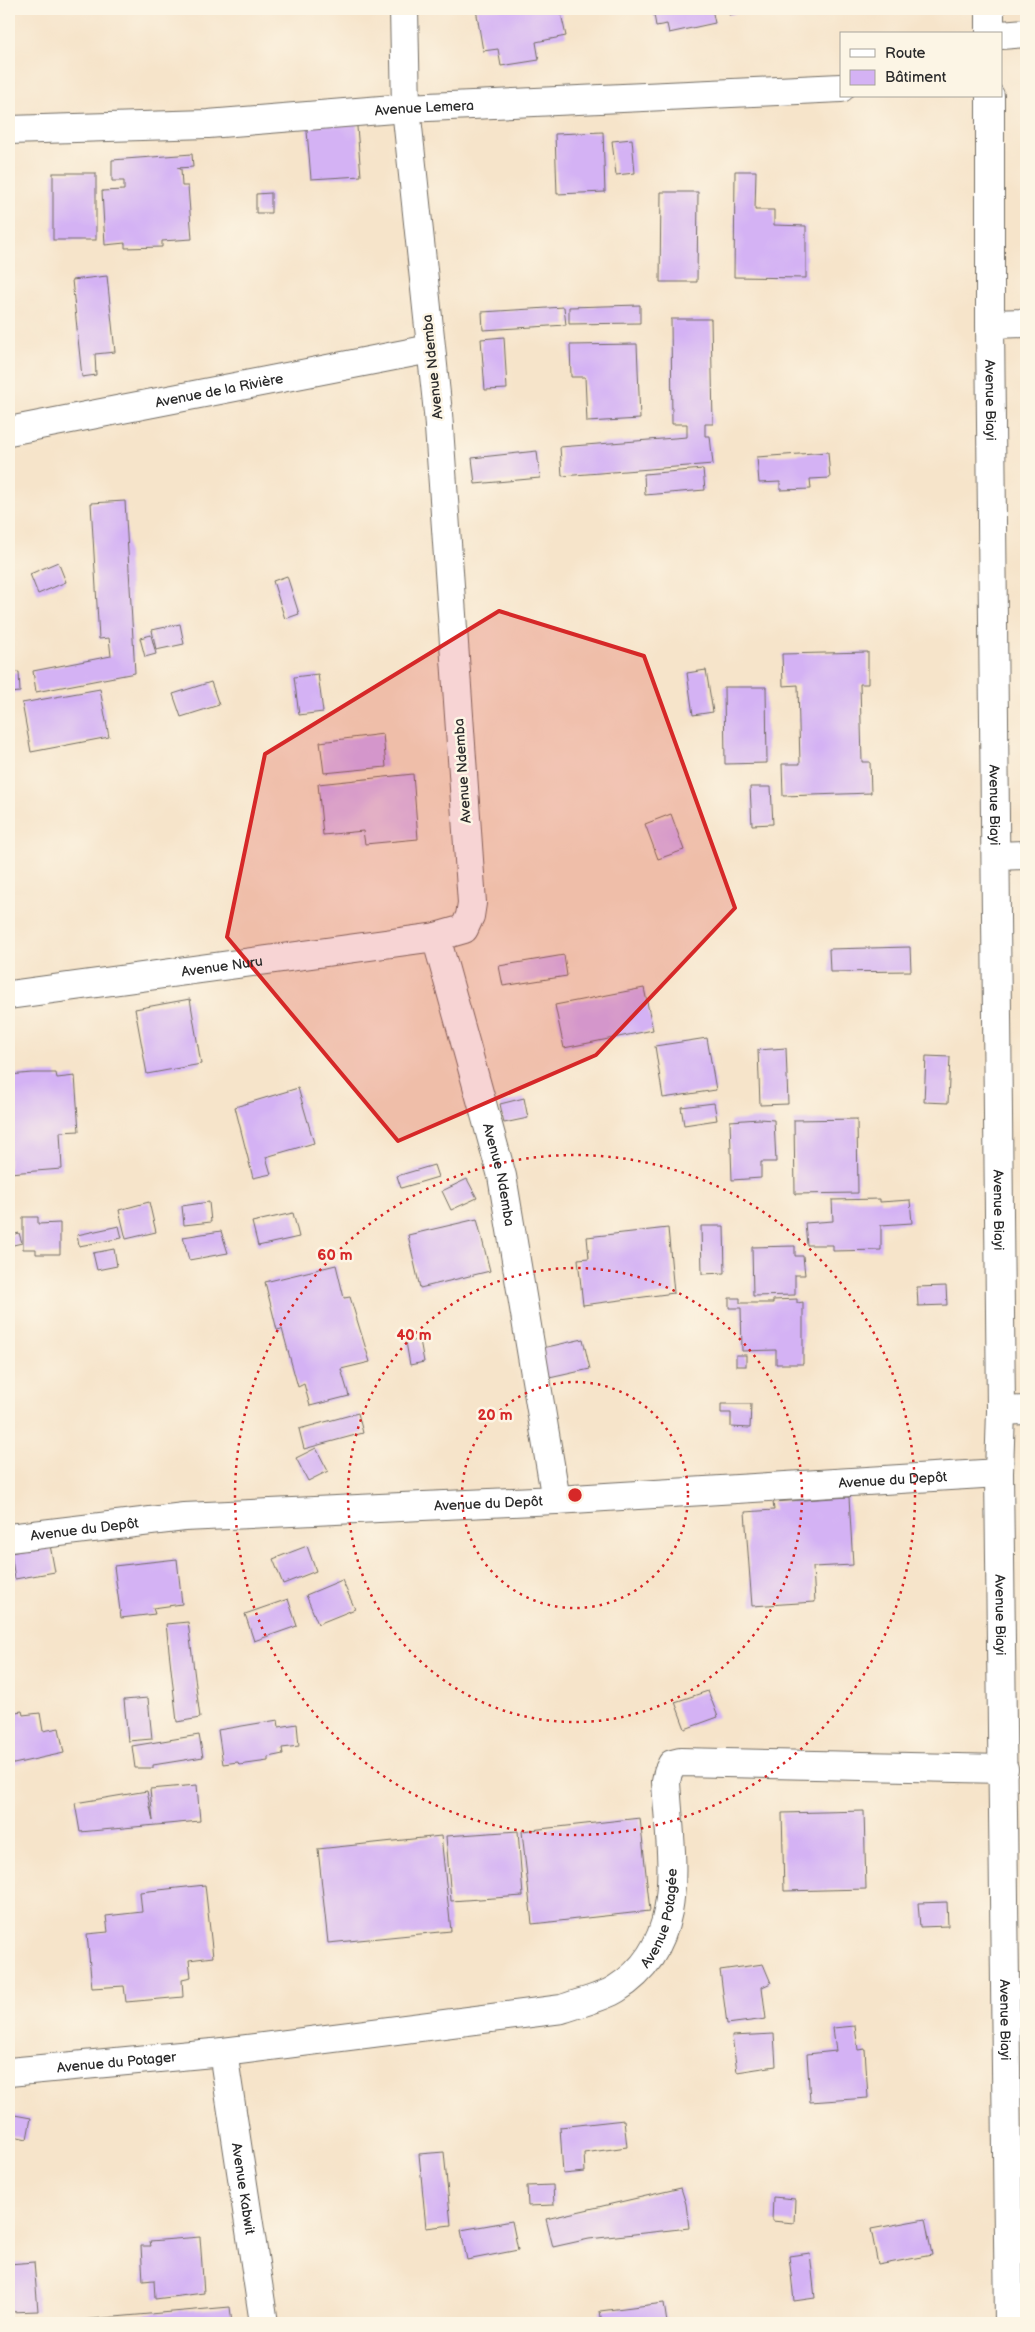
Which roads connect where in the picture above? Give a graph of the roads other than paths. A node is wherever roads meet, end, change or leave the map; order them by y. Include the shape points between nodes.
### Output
1 (404, 9) edge
2 (990, 9) edge
3 (990, 32) edge
4 (1026, 33) edge
5 (1002, 35) edge
6 (840, 88) edge
7 (990, 98) edge
8 (406, 108) junction
9 (9, 130) edge
10 (1026, 323) edge
11 (990, 324) junction
12 (430, 349) junction
13 (9, 431) edge
14 (1026, 855) edge
15 (996, 856) junction
16 (436, 937) junction
17 (9, 995) edge
18 (1013, 1410) edge
19 (999, 1473) junction
20 (556, 1500) junction
21 (9, 1538) edge
22 (1004, 1769) junction
23 (1016, 1925) edge
24 (222, 2052) junction
25 (9, 2072) edge
26 (264, 2323) edge
27 (1009, 2323) edge

1 - 8 street, Avenue Ndemba
2 - 3 street
4 - 5 street
6 - 8 street, Avenue Lemera
7 - 11 street, Avenue Biayi
8 - 9 street, Avenue Lemera via 208,124
8 - 12 street, Avenue Ndemba
10 - 11 street
11 - 15 street, Avenue Biayi
12 - 13 street, Avenue de la Rivière
12 - 16 street, Avenue Ndemba via 438,413 472,904 464,928
14 - 15 street
15 - 18 street, Avenue Biayi
16 - 17 street, Avenue Nuru
16 - 20 street, Avenue Ndemba via 502,1176
18 - 19 street, Avenue Biayi
19 - 20 street, Avenue du Depôt
19 - 22 street, Avenue Biayi
20 - 21 street, Avenue du Depôt via 184,1517
22 - 23 street, Avenue Biayi
22 - 24 street, Avenue Potagée via 690,1760 672,1764 666,1782 670,1908 653,1956 616,1990 562,2009
23 - 27 street, Avenue Biayi
24 - 25 street, Avenue du Potager
24 - 26 street, Avenue Kabwit

